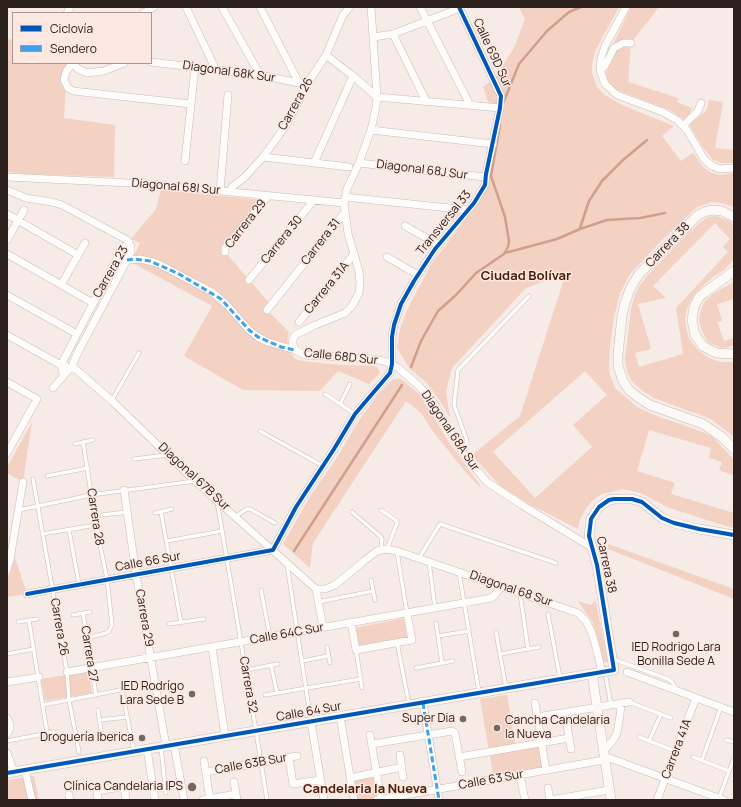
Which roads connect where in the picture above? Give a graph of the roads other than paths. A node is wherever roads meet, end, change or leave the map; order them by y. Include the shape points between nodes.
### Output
1 (154, 7) edge
2 (186, 7) edge
3 (222, 7) edge
4 (260, 7) edge
5 (350, 7) edge
6 (372, 7) edge
7 (420, 7) edge
8 (460, 7) edge
9 (626, 7) edge
10 (145, 12) edge
11 (426, 22) junction
12 (393, 34) junction
13 (373, 37) junction
14 (631, 43) dead end
15 (326, 55) junction
16 (152, 62) edge
17 (72, 64) edge
18 (74, 64) edge
19 (122, 64) edge
20 (195, 67) junction
21 (600, 67) junction
22 (216, 70) junction
23 (260, 75) junction
24 (353, 76) junction
25 (303, 84) junction
26 (228, 95) dead end
27 (377, 97) junction
28 (426, 101) junction
29 (701, 103) dead end
30 (191, 104) junction
31 (470, 105) junction
32 (500, 108) junction
33 (683, 126) junction
34 (371, 130) junction
35 (493, 144) junction
36 (263, 158) junction
37 (185, 161) dead end
38 (314, 163) junction
39 (359, 163) junction
40 (349, 167) dead end
41 (732, 169) edge
42 (7, 177) edge
43 (485, 177) junction
44 (7, 190) edge
45 (220, 191) junction
46 (229, 192) junction
47 (268, 196) junction
48 (314, 200) junction
49 (345, 200) junction
50 (24, 210) dead end
51 (468, 210) junction
52 (345, 212) junction
53 (7, 214) edge
54 (734, 217) edge
55 (18, 221) junction
56 (405, 226) dead end
57 (7, 240) edge
58 (129, 242) junction
59 (85, 243) dead end
60 (439, 245) junction
61 (225, 252) dead end
62 (7, 254) edge
63 (354, 254) junction
64 (78, 255) junction
65 (387, 257) dead end
66 (128, 260) junction
67 (734, 271) edge
68 (418, 275) junction
69 (249, 280) dead end
70 (61, 284) junction
71 (7, 295) edge
72 (529, 296) dead end
73 (93, 303) junction
74 (267, 310) dead end
75 (300, 322) dead end
76 (77, 334) junction
77 (7, 335) edge
78 (295, 350) junction
79 (139, 352) dead end
80 (734, 354) edge
81 (392, 364) junction
82 (62, 365) junction
83 (72, 366) junction
84 (63, 374) junction
85 (7, 382) edge
86 (350, 384) dead end
87 (53, 388) dead end
88 (325, 394) dead end
89 (112, 401) junction
90 (340, 404) junction
91 (354, 414) junction
92 (260, 431) dead end
93 (93, 440) dead end
94 (83, 442) junction
95 (75, 444) dead end
96 (734, 449) edge
97 (7, 453) edge
98 (463, 453) junction
99 (168, 454) junction
100 (134, 459) dead end
101 (323, 466) junction
102 (88, 468) junction
103 (47, 476) dead end
104 (33, 479) dead end
105 (195, 481) junction
106 (23, 482) dead end
107 (124, 490) junction
108 (91, 496) junction
109 (217, 499) junction
110 (37, 506) junction
111 (172, 509) dead end
112 (18, 510) junction
113 (381, 510) dead end
114 (128, 511) junction
115 (161, 512) junction
116 (352, 512) dead end
117 (155, 513) dead end
118 (102, 515) dead end
119 (236, 516) junction
120 (275, 523) dead end
121 (96, 525) junction
122 (69, 530) junction
123 (222, 531) junction
124 (42, 534) junction
125 (734, 535) edge
126 (167, 541) junction
127 (592, 547) junction
128 (273, 550) junction
129 (384, 550) junction
130 (9, 551) edge
131 (397, 551) junction
132 (227, 558) junction
133 (419, 558) junction
134 (429, 561) junction
135 (287, 563) junction
136 (556, 563) dead end
137 (172, 568) junction
138 (7, 570) edge
139 (458, 571) junction
140 (136, 574) junction
141 (107, 579) junction
142 (371, 580) dead end
143 (79, 584) junction
144 (502, 586) junction
145 (52, 589) junction
146 (316, 589) junction
147 (261, 590) dead end
148 (373, 591) junction
149 (520, 592) junction
150 (27, 594) dead end
151 (375, 600) dead end
152 (318, 602) junction
153 (464, 603) junction
154 (435, 608) junction
155 (90, 612) dead end
156 (83, 613) junction
157 (407, 613) junction
158 (548, 614) dead end
159 (73, 615) dead end
160 (204, 618) dead end
161 (37, 619) dead end
162 (29, 621) junction
163 (18, 622) dead end
164 (181, 622) junction
165 (351, 622) junction
166 (436, 623) dead end
167 (169, 624) dead end
168 (323, 627) junction
169 (469, 631) junction
170 (297, 632) junction
171 (496, 632) dead end
172 (438, 636) junction
173 (270, 637) junction
174 (87, 638) junction
175 (241, 642) junction
176 (397, 642) junction
177 (212, 647) junction
178 (327, 647) dead end
179 (539, 648) dead end
180 (34, 649) junction
181 (528, 649) junction
182 (356, 650) junction
183 (7, 654) edge
184 (500, 654) junction
185 (328, 656) junction
186 (151, 657) junction
187 (612, 659) junction
188 (302, 661) junction
189 (454, 661) dead end
190 (330, 663) dead end
191 (442, 663) junction
192 (278, 664) dead end
193 (271, 666) junction
194 (92, 668) junction
195 (416, 668) dead end
196 (246, 670) junction
197 (614, 670) joint
198 (67, 672) junction
199 (627, 672) dead end
200 (592, 674) junction
201 (604, 675) junction
202 (39, 677) junction
203 (361, 679) junction
204 (560, 679) junction
205 (7, 682) edge
206 (306, 688) junction
207 (362, 688) dead end
208 (506, 689) junction
209 (676, 690) junction
210 (276, 693) junction
211 (479, 693) junction
212 (96, 695) junction
213 (265, 695) dead end
214 (696, 698) junction
215 (69, 700) junction
216 (423, 702) junction
217 (629, 702) joint
218 (535, 703) dead end
219 (621, 703) junction
220 (43, 704) junction
221 (409, 705) junction
222 (611, 705) junction
223 (596, 707) junction
224 (721, 707) junction
225 (98, 710) dead end
226 (734, 712) edge
227 (661, 714) junction
228 (340, 716) junction
229 (128, 717) junction
230 (537, 717) junction
231 (7, 718) edge
232 (671, 718) dead end
233 (100, 720) junction
234 (311, 722) junction
235 (567, 725) dead end
236 (101, 731) dead end
237 (256, 731) junction
238 (47, 732) junction
239 (54, 732) dead end
240 (7, 734) edge
241 (428, 734) junction
242 (370, 735) dead end
243 (225, 736) junction
244 (639, 737) dead end
245 (569, 738) junction
246 (726, 740) dead end
247 (7, 741) edge
248 (649, 741) junction
249 (734, 742) edge
250 (542, 743) junction
251 (372, 744) junction
252 (167, 746) junction
253 (147, 749) junction
254 (570, 749) dead end
255 (134, 751) junction
256 (79, 752) dead end
257 (676, 752) junction
258 (7, 753) edge
259 (400, 755) dead end
260 (297, 756) dead end
261 (604, 756) junction
262 (459, 757) junction
263 (693, 757) dead end
264 (289, 758) junction
265 (734, 758) edge
266 (702, 760) junction
267 (204, 761) dead end
268 (260, 763) junction
269 (402, 767) junction
270 (25, 770) junction
271 (546, 770) junction
272 (729, 770) junction
273 (10, 772) edge
274 (206, 772) junction
275 (462, 772) dead end
276 (377, 773) junction
277 (520, 775) junction
278 (403, 777) dead end
279 (350, 778) junction
280 (320, 780) junction
281 (665, 780) junction
282 (234, 782) dead end
283 (548, 788) dead end
284 (437, 789) junction
285 (609, 790) junction
286 (166, 793) dead end
287 (236, 797) edge
288 (722, 799) edge
289 (32, 800) edge
290 (98, 800) edge
291 (126, 800) edge
292 (156, 800) edge
293 (184, 800) edge
294 (208, 800) edge
295 (267, 800) edge
296 (324, 800) edge
297 (354, 800) edge
298 (379, 800) edge
299 (439, 800) edge
300 (525, 800) edge
301 (550, 800) edge
302 (611, 800) edge
303 (657, 800) edge

1 - 10 street
2 - 22 street
3 - 23 street
4 - 25 street
5 - 15 street, Carrera 26 via 343,15
6 - 13 street, Carrera 31
7 - 11 street
8 - 11 street
8 - 32 street, Calle 69D Sur via 501,96
9 - 21 street via 605,46 600,58
11 - 12 street
11 - 31 street
12 - 13 street
12 - 28 street
13 - 27 street, Carrera 31
14 - 21 street via 623,43 614,48 605,66
15 - 24 street
15 - 25 street, Carrera 26
16 - 20 street, Diagonal 68K Sur
17 - 30 street via 64,80 73,91
18 - 19 street via 87,73 104,71
20 - 22 street, Diagonal 68K Sur
20 - 30 street
21 - 33 street via 605,84 617,95 663,112
22 - 23 street, Diagonal 68K Sur
23 - 25 street, Diagonal 68K Sur
24 - 27 street
24 - 38 street
25 - 36 street, Carrera 26 via 287,124
26 - 45 street
27 - 28 street
27 - 34 street, Carrera 31
28 - 31 street
29 - 33 street via 694,116
30 - 37 street
31 - 32 street
32 - 35 street, Transversal 33
33 - 41 street via 708,163 720,169
34 - 35 street
34 - 39 street, Carrera 31
35 - 43 street, Transversal 33
36 - 38 street
36 - 46 street, Carrera 26
38 - 40 street
39 - 43 street, Diagonal 68J Sur
39 - 49 street, Carrera 31 via 349,183
42 - 45 street, Diagonal 68I Sur via 150,184
43 - 51 street, Transversal 33 via 485,185 480,195
44 - 58 street via 26,198 62,205
45 - 46 street, Diagonal 68I Sur
46 - 47 street, Diagonal 68I Sur
47 - 48 street, Diagonal 68I Sur
47 - 61 street, Carrera 29 via 225,248
48 - 49 street, Diagonal 68I Sur
48 - 69 street, Carrera 30
49 - 51 street, Diagonal 68I Sur
49 - 52 street, Carrera 31
50 - 55 street
51 - 60 street, Transversal 33
52 - 63 street
52 - 74 street, Carrera 31
53 - 55 street
54 - 96 street, Carrera 38 via 714,210 698,215 636,278 627,296 622,316 618,360 623,381 644,402 703,424
55 - 57 street
55 - 64 street
56 - 60 street
58 - 66 street, Carrera 23 via 132,249
58 - 73 street, Carrera 23 via 122,249
59 - 64 street
60 - 68 street, Transversal 33
62 - 70 street
63 - 75 street, Carrera 31A
63 - 78 street via 360,283 355,302 345,313 295,335 292,342
64 - 70 street
65 - 68 street
66 - 78 street, Calle 68D Sur via 150,261 179,274 221,299 258,337
66 - 83 street, Carrera 23
67 - 80 street via 699,297 692,320 697,339 705,348 716,353
68 - 81 street, Transversal 33 via 404,299 394,325
70 - 73 street
71 - 76 street
72 - 98 lane via 458,370 454,405 467,441
73 - 76 street, Carrera 23
76 - 82 street, Carrera 23
77 - 82 street
78 - 81 street, Calle 68D Sur via 308,356 373,359
79 - 89 lane
81 - 91 street, Transversal 33 via 388,376
81 - 98 street, Diagonal 68A Sur via 410,376 430,399
82 - 83 street
82 - 84 street
83 - 84 street, Carrera 23
83 - 89 street, Diagonal 67B Sur
84 - 87 street, Carrera 23
85 - 97 street via 37,399
86 - 90 lane
88 - 90 lane
89 - 99 street, Diagonal 67B Sur
90 - 91 lane
91 - 101 street, Transversal 33
92 - 101 lane
93 - 94 lane
94 - 95 lane
94 - 102 lane, Carrera 28
98 - 127 street, Diagonal 68A Sur via 492,486
99 - 100 lane
99 - 105 street, Diagonal 67B Sur
101 - 128 street, Transversal 33 via 302,497
102 - 103 lane
102 - 108 lane, Carrera 28
104 - 110 lane, Carrera 26
105 - 107 lane
105 - 109 street, Diagonal 67B Sur
106 - 112 street
107 - 108 lane
107 - 114 street, Carrera 29
108 - 110 lane
108 - 121 lane, Carrera 28
109 - 119 street, Diagonal 67B Sur
109 - 123 lane, Carrera 32
110 - 112 lane
110 - 124 lane, Carrera 26
111 - 115 lane
112 - 130 street
113 - 129 lane via 397,521
114 - 118 lane
114 - 140 street, Carrera 29
115 - 117 lane
115 - 126 lane
116 - 129 lane via 380,536
119 - 120 lane via 250,509
119 - 128 street, Diagonal 67B Sur
121 - 122 lane
121 - 141 lane, Carrera 28
122 - 124 lane
122 - 143 lane
123 - 126 lane
123 - 132 lane, Carrera 32
124 - 145 lane, Carrera 26
125 - 127 street, Carrera 38 via 674,524 637,500 614,499 604,503 594,512 589,530
126 - 137 lane
127 - 187 street, Carrera 38
128 - 132 street, Calle 66 Sur
128 - 135 street, Diagonal 67B Sur
129 - 131 street, Diagonal 68 Sur
129 - 146 street via 374,553 335,585
130 - 138 street
131 - 133 street, Diagonal 68 Sur
131 - 157 lane
132 - 137 street, Calle 66 Sur
132 - 175 lane, Carrera 32
133 - 134 street, Diagonal 68 Sur
133 - 136 lane via 440,524
134 - 139 street, Diagonal 68 Sur
134 - 154 lane
135 - 146 street, Diagonal 67B Sur
135 - 170 lane
137 - 140 street, Calle 66 Sur
137 - 164 lane
139 - 144 street, Diagonal 68 Sur
139 - 153 lane
140 - 141 street, Calle 66 Sur
140 - 186 street, Carrera 29
141 - 143 street, Calle 66 Sur
141 - 174 lane, Carrera 28 via 112,625 109,631 102,635
142 - 148 lane
143 - 145 street, Calle 66 Sur
144 - 149 street, Diagonal 68 Sur
144 - 153 street, Calle 64C Sur via 492,598
145 - 150 street, Calle 66 Sur
145 - 198 lane, Carrera 26
146 - 152 street
147 - 173 lane
148 - 151 lane
148 - 152 lane
149 - 181 lane
149 - 201 street, Diagonal 68 Sur via 575,611 582,616 589,626
152 - 168 street
153 - 154 street, Calle 64C Sur
153 - 169 lane
154 - 157 street, Calle 64C Sur
155 - 156 lane
156 - 159 lane
156 - 174 lane, Carrera 27
157 - 165 street, Calle 64C Sur
157 - 176 street via 412,640
158 - 204 lane
160 - 164 lane
161 - 162 lane
162 - 163 lane
162 - 180 lane
164 - 167 lane
165 - 168 street, Calle 64C Sur
165 - 182 street
166 - 172 lane
168 - 170 street, Calle 64C Sur
169 - 172 lane
169 - 211 lane
170 - 173 street, Calle 64C Sur
170 - 188 lane
171 - 184 lane
172 - 191 lane
173 - 175 street, Calle 64C Sur
174 - 194 lane, Carrera 27
175 - 177 street, Calle 64C Sur
175 - 196 lane, Carrera 32
176 - 182 street
176 - 221 lane
177 - 186 street, Calle 64C Sur
177 - 243 street
178 - 185 lane
179 - 181 lane
180 - 183 lane
180 - 202 lane
181 - 184 lane
182 - 203 lane
184 - 208 lane
185 - 188 lane
185 - 190 lane
186 - 194 street, Calle 64C Sur
186 - 252 street, Carrera 29
187 - 197 street, Carrera 38
187 - 209 lane via 668,679
188 - 206 lane
189 - 191 lane
191 - 195 lane
192 - 193 lane
193 - 196 lane
193 - 210 lane
194 - 198 street, Calle 64C Sur
194 - 212 lane, Carrera 27
196 - 237 lane, Carrera 32
197 - 201 street, Calle 64 Sur
198 - 215 lane, Carrera 26
199 - 209 street
200 - 201 street, Calle 64 Sur
200 - 204 street, Calle 64 Sur
200 - 223 street
201 - 222 lane
202 - 205 street
202 - 220 lane
203 - 206 lane
203 - 207 lane
204 - 208 street, Calle 64 Sur
206 - 210 lane
206 - 234 lane
208 - 211 street, Calle 64 Sur
209 - 214 street
210 - 213 lane
211 - 216 street, Calle 64 Sur
212 - 215 lane
212 - 229 lane via 122,691
214 - 224 street
214 - 257 street, Carrera 41A
215 - 220 lane
215 - 256 lane, Carrera 26
216 - 221 street, Calle 64 Sur
216 - 241 street
217 - 219 street
217 - 227 lane
218 - 230 street
219 - 222 street
219 - 261 street via 616,733
220 - 238 lane
221 - 228 street, Calle 64 Sur
222 - 223 street
223 - 230 street
223 - 261 street
224 - 226 street
224 - 266 lane
225 - 233 lane
227 - 232 lane
227 - 248 lane
228 - 234 street, Calle 64 Sur
228 - 279 street
229 - 233 lane
229 - 255 lane
230 - 250 street
231 - 240 street via 10,728
233 - 236 lane
234 - 237 street, Calle 64 Sur
234 - 280 street
235 - 245 street
237 - 243 street, Calle 64 Sur
237 - 268 lane, Carrera 32
238 - 239 lane
238 - 247 lane
241 - 251 street
241 - 262 street via 454,732
241 - 284 street
242 - 251 street
243 - 252 street, Calle 64 Sur
244 - 248 lane
245 - 250 street
245 - 254 street
246 - 249 lane
248 - 257 lane
250 - 262 street
250 - 271 street
251 - 276 street
252 - 253 street, Calle 64 Sur
252 - 286 lane
252 - 293 street, Carrera 29
253 - 255 street, Calle 64 Sur
253 - 292 street
255 - 270 street, Calle 64 Sur
257 - 281 street, Carrera 41A
258 - 273 street
259 - 269 street
260 - 264 street, Calle 63B Sur
261 - 271 street, Calle 63 Sur
261 - 281 street
261 - 285 street
262 - 275 street
263 - 266 lane
264 - 268 street, Calle 63B Sur
264 - 280 street via 293,784
265 - 272 lane
266 - 272 lane
267 - 274 street
268 - 274 street, Calle 63B Sur
268 - 295 lane, Carrera 32
269 - 276 street
269 - 278 street
270 - 273 street, Calle 64 Sur
270 - 289 street
271 - 277 street, Calle 63 Sur
272 - 288 lane
274 - 294 street
276 - 279 street
276 - 298 street
277 - 284 street, Calle 63 Sur
277 - 300 street
279 - 297 street
280 - 296 street
281 - 288 street
281 - 303 street, Carrera 41A
282 - 287 street
283 - 301 street
284 - 298 street, Calle 63 Sur
284 - 299 street
285 - 301 street
285 - 302 street
287 - 294 street
290 - 291 street via 96,791 122,787

